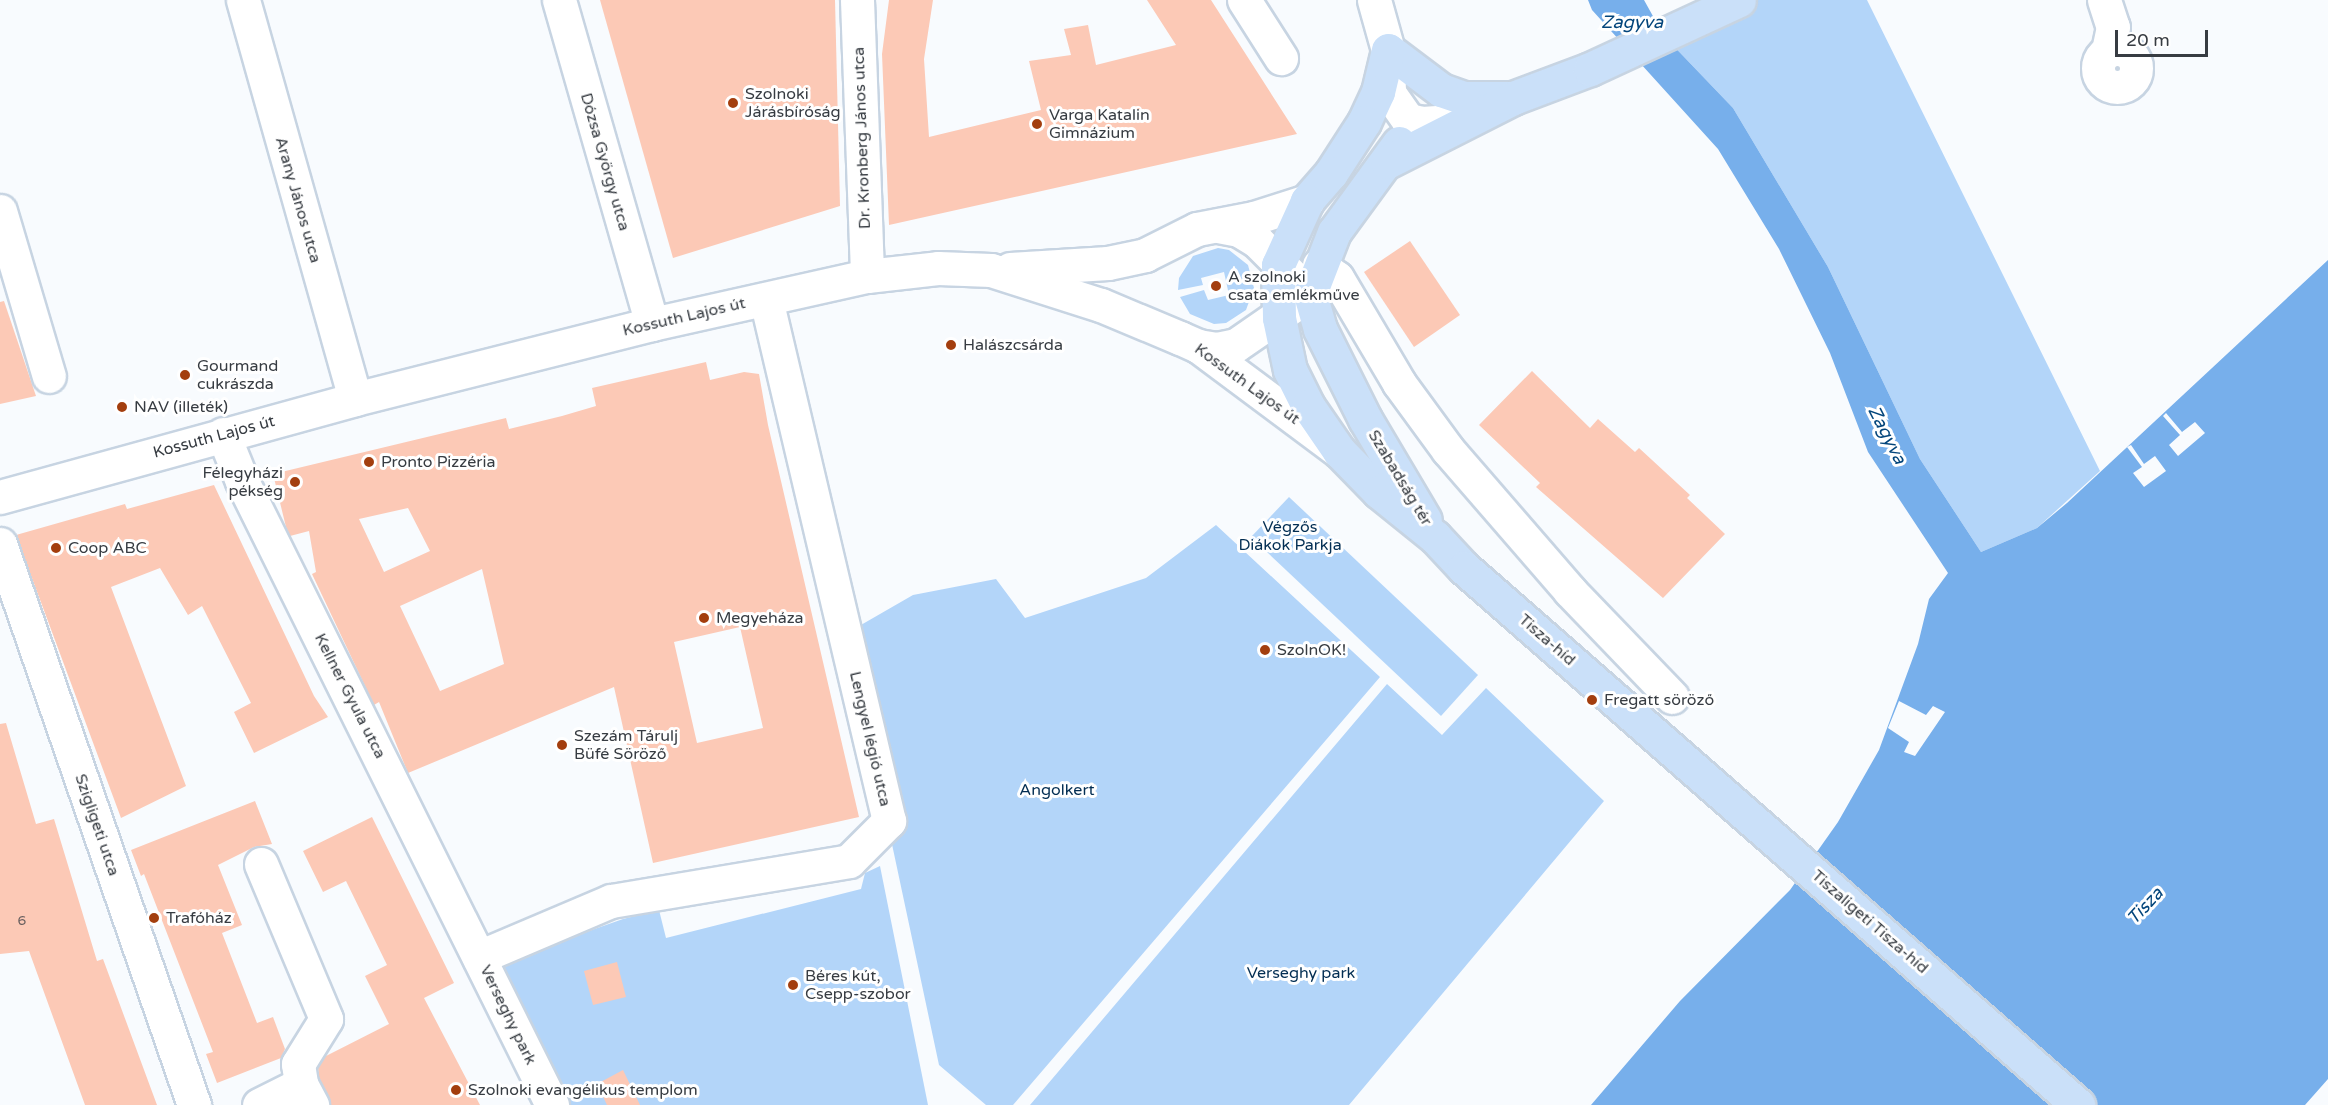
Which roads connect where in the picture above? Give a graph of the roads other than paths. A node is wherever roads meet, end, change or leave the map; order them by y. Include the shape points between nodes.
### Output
1 (243, 0) edge
2 (559, 0) edge
3 (857, 0) edge
4 (1244, 0) edge
5 (1374, 0) edge
6 (1739, 0) edge
7 (2104, 0) edge
8 (1388, 50) junction
9 (2108, 50) dead end
10 (1281, 58) dead end
11 (1513, 98) junction
12 (1468, 120) junction
13 (1398, 142) junction
14 (1306, 201) junction
15 (0, 211) edge
16 (1219, 226) junction
17 (1278, 265) junction
18 (991, 270) junction
19 (867, 276) junction
20 (1314, 280) junction
21 (766, 299) junction
22 (1279, 318) junction
23 (652, 324) junction
24 (1198, 346) junction
25 (49, 376) dead end
26 (355, 399) junction
27 (224, 434) junction
28 (1339, 451) junction
29 (0, 497) edge
30 (1435, 537) junction
31 (0, 544) edge
32 (1672, 697) dead end
33 (1662, 740) joint
34 (261, 864) dead end
35 (479, 957) junction
36 (306, 1095) edge
37 (194, 1105) edge
38 (258, 1105) edge
39 (552, 1105) edge
40 (2078, 1105) edge

1 - 26 street, Arany János utca
2 - 23 street, Dózsa György utca
3 - 19 street, Dr. Kronberg János utca
4 - 10 street
5 - 8 street
6 - 11 main road via 1590,69
7 - 9 street via 2113,27
8 - 11 main road via 1441,90 1464,98
8 - 13 street via 1411,97
8 - 14 main road via 1378,92 1364,122 1331,173
11 - 12 main road
12 - 13 main road
12 - 13 street via 1422,123
13 - 14 main road via 1356,164
13 - 20 main road via 1334,232
14 - 16 street
14 - 17 main road, Szabadság tér
15 - 25 street
16 - 17 street via 1239,230 1257,242
16 - 18 street via 1197,229 1145,255 1108,263
17 - 20 street
17 - 22 main road, Szabadság tér
18 - 19 street, Kossuth Lajos út via 938,268
18 - 24 street, Kossuth Lajos út via 1101,305
19 - 21 street, Kossuth Lajos út
20 - 22 street
20 - 30 main road, Szabadság tér via 1320,329 1365,419
20 - 32 street via 1337,278 1399,383 1448,450 1570,591
21 - 23 street, Kossuth Lajos út
21 - 35 street, Lengyel légió utca via 889,821 849,861 611,901
22 - 24 street via 1236,345 1217,349
22 - 28 main road, Szabadság tér via 1290,370 1308,406
23 - 26 street, Kossuth Lajos út
24 - 28 street, Kossuth Lajos út
26 - 27 street, Kossuth Lajos út
27 - 29 street, Kossuth Lajos út
27 - 35 street, Kellner Gyula utca via 242,481
28 - 30 main road, Szabadság tér via 1378,492
30 - 33 main road, Tisza-híd via 1464,568
31 - 37 street, Szigligeti utca
33 - 40 main road, Tiszaligeti Tisza-híd
34 - 36 street via 326,1018 298,1064
35 - 39 street, Verseghy park
36 - 38 street

